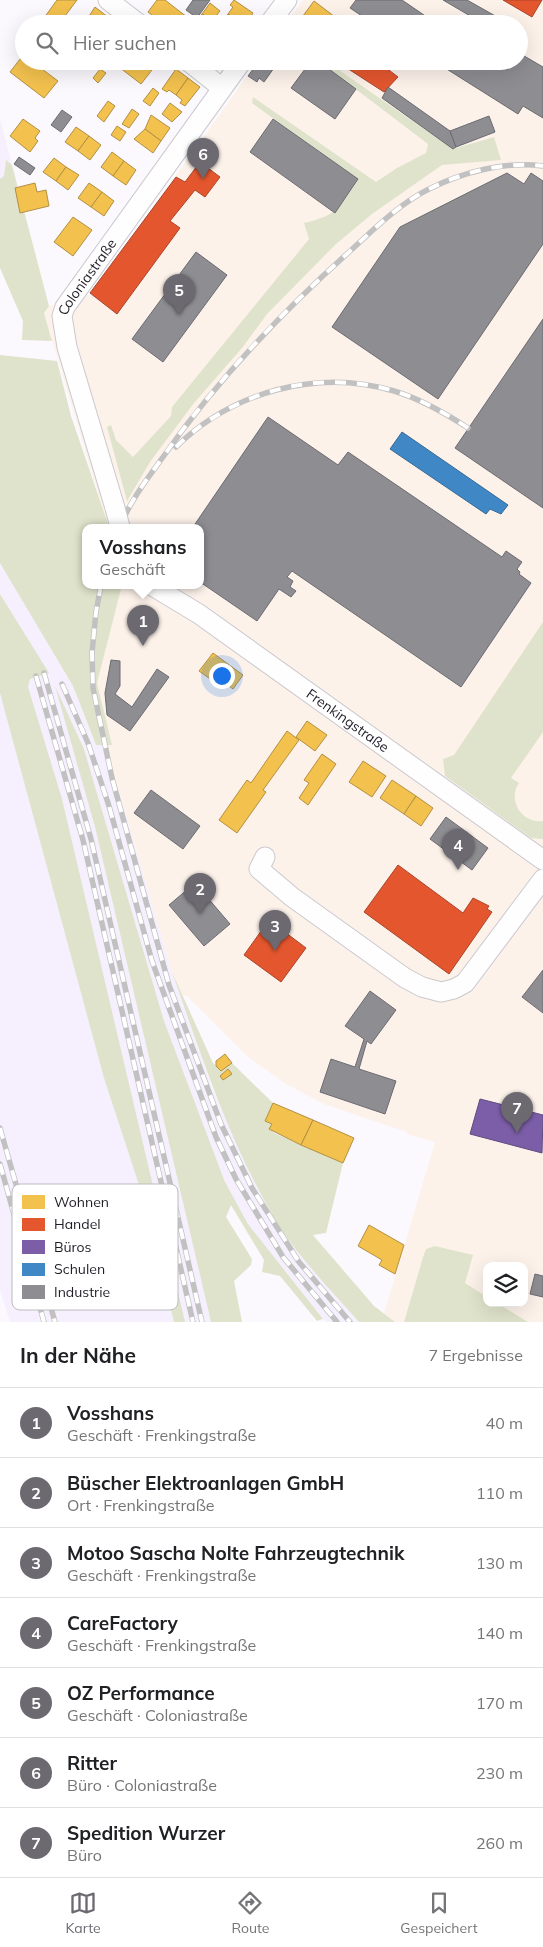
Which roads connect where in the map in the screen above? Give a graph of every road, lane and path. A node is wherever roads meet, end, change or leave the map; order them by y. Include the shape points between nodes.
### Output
1 (108, 0) edge
2 (287, 0) edge
3 (127, 15) edge
4 (276, 15) edge
5 (199, 70) edge
6 (235, 70) edge
7 (222, 88) junction
8 (119, 524) edge
9 (158, 589) edge
10 (265, 857) dead end
11 (543, 860) edge
12 (543, 879) edge

1 - 3 street
2 - 4 street
5 - 7 street
6 - 7 street, Coloniastraße
7 - 8 street, Coloniastraße, bridge via 65,307 62,316
9 - 11 street, Frenkingstraße via 199,614
10 - 12 street via 259,869 292,897 405,978 422,988 441,992 454,989 471,977

